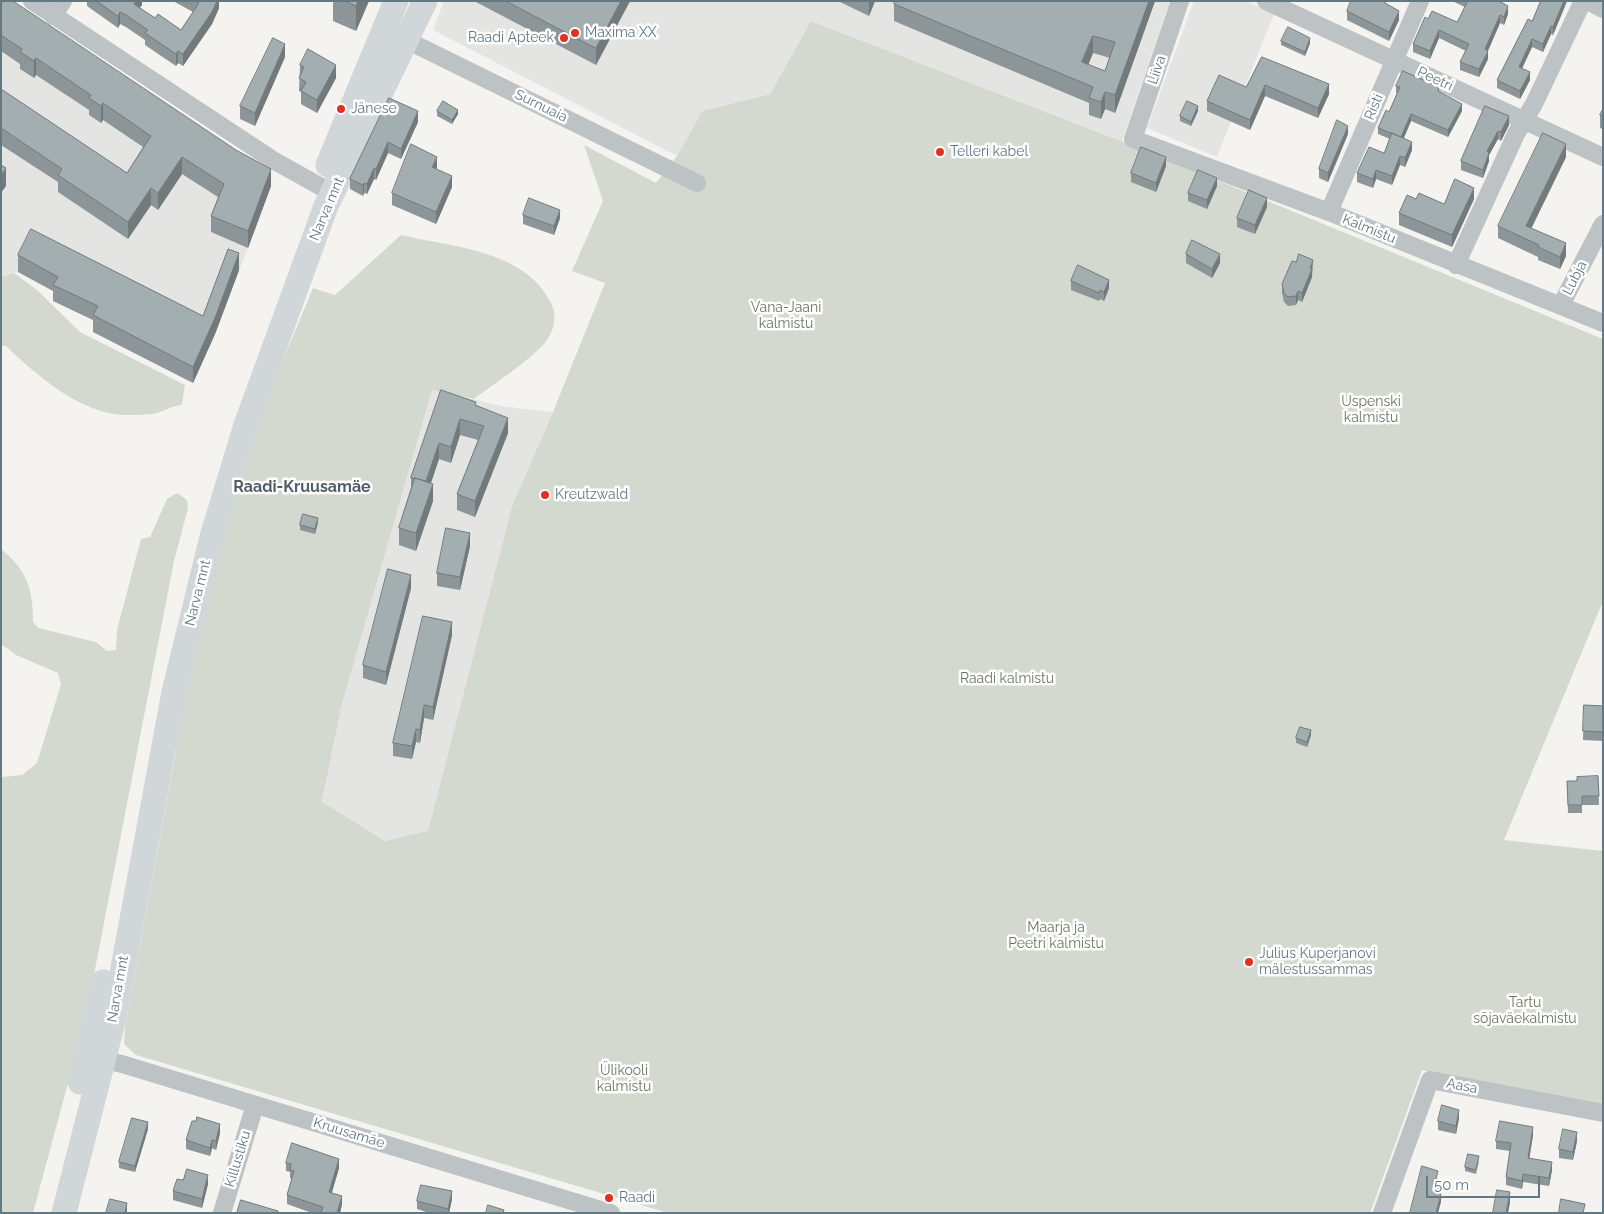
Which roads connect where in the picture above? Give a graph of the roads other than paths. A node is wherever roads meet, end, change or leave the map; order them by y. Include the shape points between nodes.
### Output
1 (32, 1) edge
2 (64, 1) edge
3 (396, 1) edge
4 (425, 1) edge
5 (1180, 1) edge
6 (1266, 1) edge
7 (1420, 1) edge
8 (1583, 1) edge
9 (1588, 1) edge
10 (1603, 9) edge
11 (53, 16) junction
12 (384, 30) junction
13 (407, 40) junction
14 (1394, 60) junction
15 (1524, 121) junction
16 (1133, 139) joint
17 (1603, 157) edge
18 (697, 183) dead end
19 (326, 189) junction
20 (1329, 212) junction
21 (1603, 224) edge
22 (1456, 265) junction
23 (1561, 305) junction
24 (1603, 323) edge
25 (95, 1058) junction
26 (255, 1105) junction
27 (1603, 1113) edge
28 (46, 1213) edge
29 (64, 1213) edge
30 (222, 1213) edge
31 (611, 1213) edge
32 (1382, 1213) edge

1 - 11 street
2 - 11 street
3 - 12 main road, Narva mnt
4 - 13 main road, Narva mnt
5 - 16 street, Liiva
6 - 14 street, Peetri
7 - 14 street, Risti
8 - 15 street
9 - 10 street
11 - 19 street via 273,160
12 - 13 street, Surnuaia
12 - 19 main road, Narva mnt
13 - 18 street, Surnuaia
13 - 19 main road, Narva mnt
14 - 15 street, Peetri
14 - 20 street, Risti
15 - 17 street, Peetri
15 - 22 street
16 - 20 street, Kalmistu
19 - 25 main road, Narva mnt via 246,425 212,537 174,692
20 - 22 street, Kalmistu
21 - 23 street, Lubja
22 - 23 street, Kalmistu
23 - 24 street, Kalmistu
25 - 26 street, Kruusamäe
25 - 28 main road, Narva mnt
25 - 29 main road, Narva mnt
26 - 30 street, Killustiku
26 - 31 street, Kruusamäe
27 - 32 street, Aasa via 1430,1080

